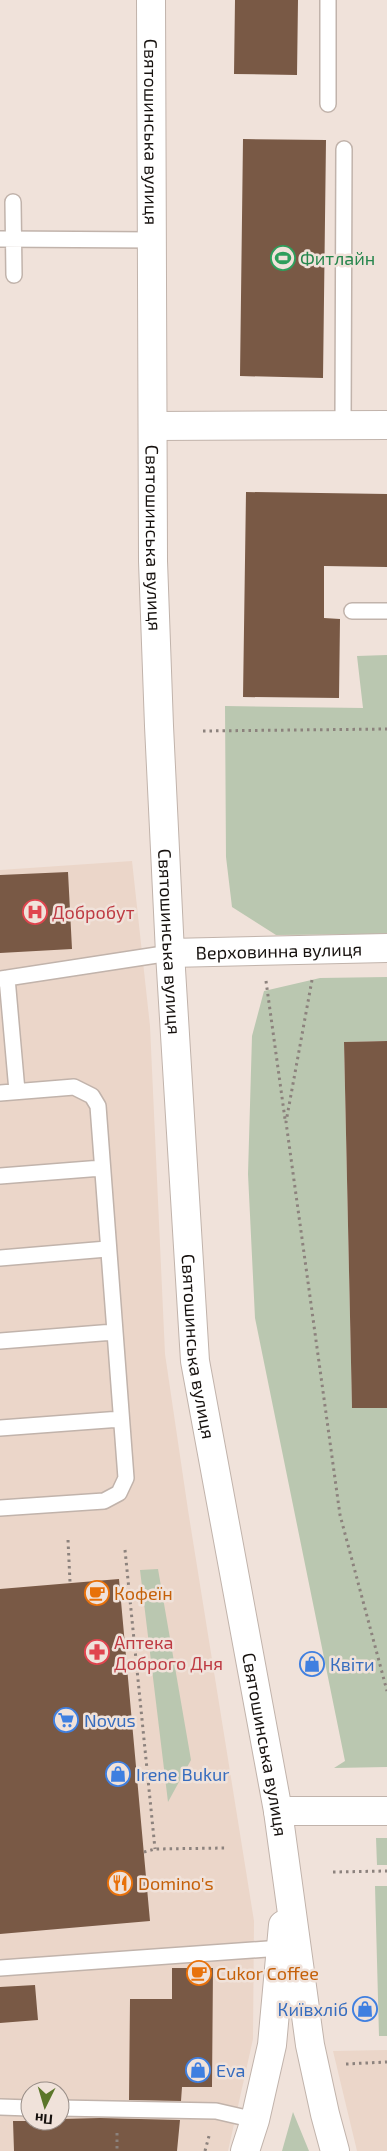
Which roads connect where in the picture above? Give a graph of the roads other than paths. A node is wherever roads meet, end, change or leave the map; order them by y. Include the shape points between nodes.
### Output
1 (151, 0) edge
2 (328, 0) edge
3 (328, 104) dead end
4 (344, 149) dead end
5 (13, 202) dead end
6 (7, 239) edge
7 (153, 240) junction
8 (14, 276) dead end
9 (343, 425) junction
10 (387, 425) edge
11 (153, 426) junction
12 (352, 611) dead end
13 (387, 612) edge
14 (387, 948) edge
15 (170, 953) junction
16 (3, 978) edge
17 (18, 1091) junction
18 (0, 1093) edge
19 (102, 1168) junction
20 (0, 1176) edge
21 (107, 1249) junction
22 (0, 1258) edge
23 (114, 1332) junction
24 (0, 1341) edge
25 (121, 1419) junction
26 (0, 1428) edge
27 (0, 1508) edge
28 (278, 1811) junction
29 (387, 1811) edge
30 (287, 1876) junction
31 (281, 1948) junction
32 (0, 1968) edge
33 (0, 2107) edge
34 (20, 2108) edge
35 (70, 2108) edge
36 (255, 2120) junction
37 (245, 2151) edge
38 (335, 2151) edge

1 - 7 main road, Святошинська вулиця
2 - 3 lane
4 - 9 lane
5 - 6 lane
6 - 7 lane
6 - 8 lane
7 - 11 main road, Святошинська вулиця
9 - 10 main road
9 - 11 main road
11 - 15 main road, Святошинська вулиця via 153,570
12 - 13 lane
14 - 15 main road, Верховинна вулиця
15 - 16 lane
15 - 28 main road, Святошинська вулиця via 195,1361
16 - 17 lane
17 - 18 lane
17 - 19 lane via 74,1087 92,1096 98,1106
19 - 20 lane
19 - 21 lane
21 - 22 lane
21 - 23 lane
23 - 24 lane
23 - 25 lane
25 - 26 lane
25 - 27 lane via 126,1478 119,1493 104,1501
28 - 29 main road
28 - 30 main road, Святошинська вулиця
30 - 31 main road, Святошинська вулиця
30 - 38 main road, Святошинська вулиця via 310,2045
31 - 32 lane
31 - 36 main road, Святошинська вулиця via 272,2044
33 - 34 lane
35 - 36 lane via 216,2111
36 - 37 main road, Святошинська вулиця

